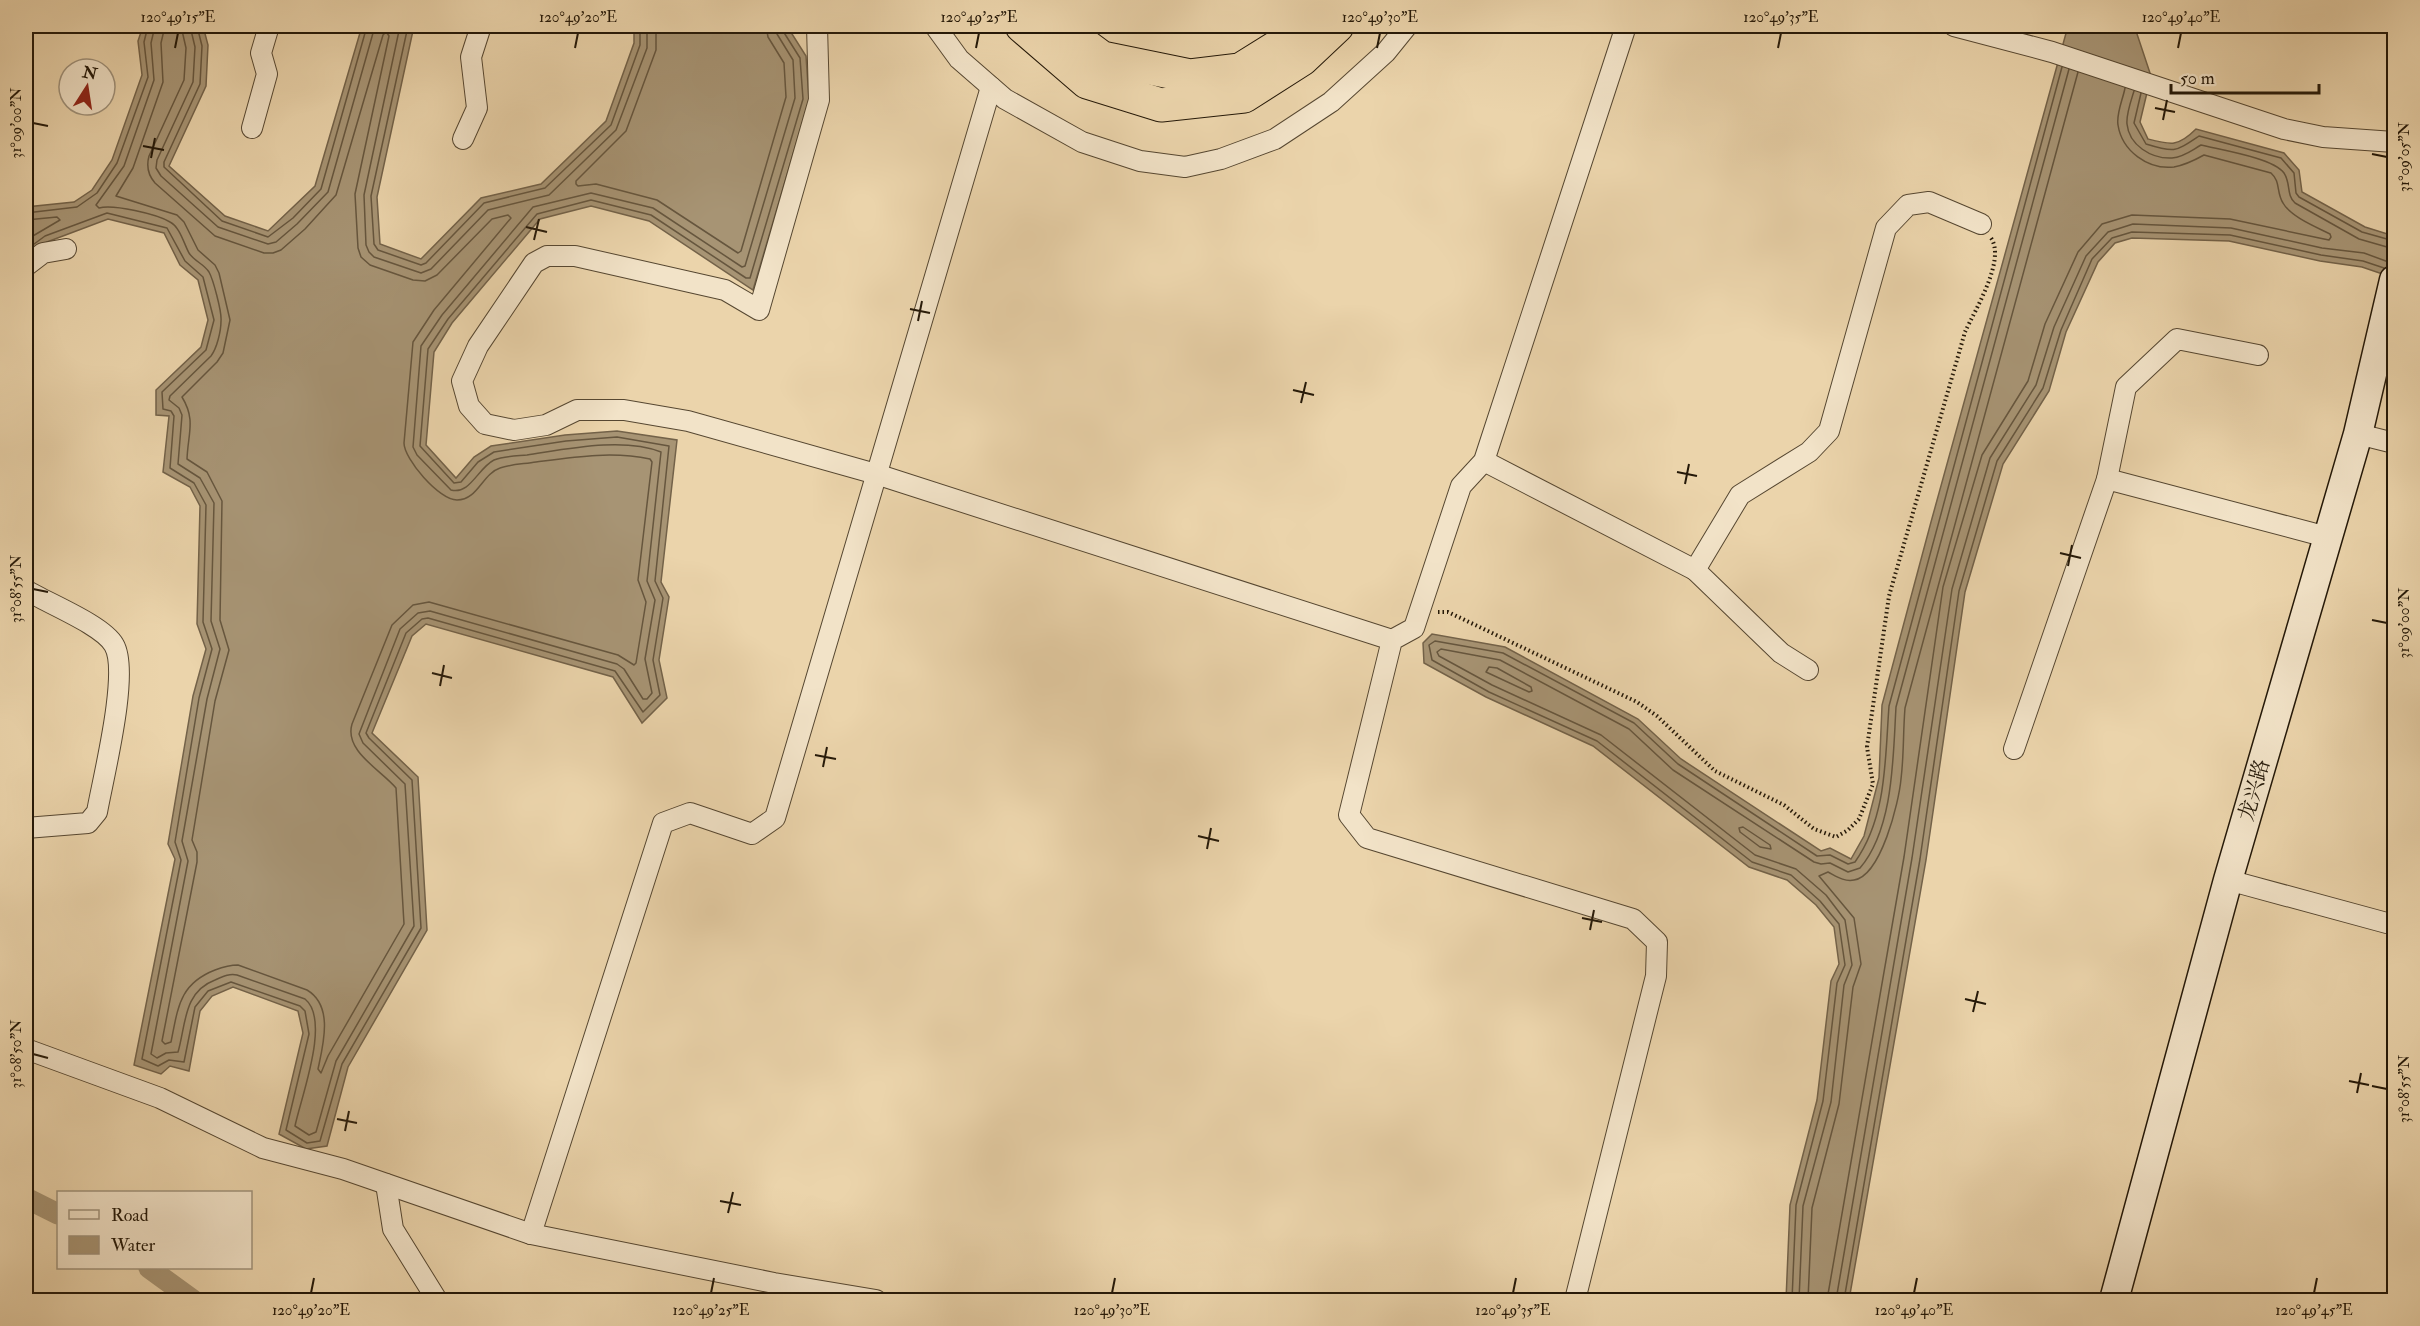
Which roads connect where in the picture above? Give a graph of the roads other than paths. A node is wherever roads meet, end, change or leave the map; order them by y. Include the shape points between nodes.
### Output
1 (269, 26) edge
2 (481, 26) edge
3 (817, 26) edge
4 (935, 26) edge
5 (1022, 26) edge
6 (1059, 26) edge
7 (1305, 26) edge
8 (1337, 26) edge
9 (1407, 26) edge
10 (1626, 26) edge
11 (1954, 26) edge
12 (991, 87) junction
13 (252, 128) dead end
14 (463, 139) dead end
15 (2394, 142) edge
16 (1980, 224) road end
17 (66, 249) dead end
18 (26, 266) edge
19 (2392, 290) edge
20 (2258, 355) dead end
21 (2358, 434) junction
22 (2394, 443) edge
23 (1484, 462) junction
24 (876, 474) junction
25 (2107, 479) junction
26 (2327, 537) junction
27 (1695, 570) junction
28 (26, 590) edge
29 (1392, 640) junction
30 (1808, 670) dead end
31 (2014, 749) dead end
32 (26, 828) edge
33 (2228, 880) junction
34 (2394, 925) edge
35 (26, 1049) edge
36 (386, 1184) junction
37 (531, 1234) junction
38 (437, 1300) edge
39 (876, 1300) edge
40 (1575, 1300) edge
41 (2114, 1300) edge

1 - 13 street via 261,53 267,74
2 - 14 street via 471,57 477,108
3 - 24 street via 819,100 759,310 725,290 681,278 575,256 547,256 534,262 478,346 462,381 469,406 485,424 514,430 546,425 577,410 624,410 688,421
4 - 12 street via 959,59
5 - 8 highway via 1087,82 1161,105 1244,96 1302,59
6 - 7 highway via 1102,58 1190,76 1240,70
9 - 12 street via 1386,52 1331,102 1275,139 1221,159 1185,167 1140,161 1082,142 1005,99
10 - 23 street
11 - 15 street via 2052,52 2284,129 2323,137
12 - 24 street
16 - 27 street via 1929,202 1908,205 1886,228 1829,430 1809,452 1740,495
17 - 18 street via 43,253
19 - 21 street, 龙兴路
20 - 25 street via 2177,339 2126,387
21 - 22 street
21 - 26 street, 龙兴路
23 - 27 street
23 - 29 street via 1461,486 1414,628
24 - 29 street
24 - 37 street via 775,818 752,834 690,813 663,823
25 - 26 street
25 - 31 street
26 - 33 street, 龙兴路
27 - 30 street via 1781,653
28 - 32 street via 95,627 114,644 120,665 97,812 88,823
29 - 40 street via 1349,814 1367,838 1633,919 1657,942 1656,976
33 - 34 street
33 - 41 street, 龙兴路
35 - 36 street via 160,1098 263,1148
36 - 37 street
36 - 38 street via 393,1229
37 - 39 street

